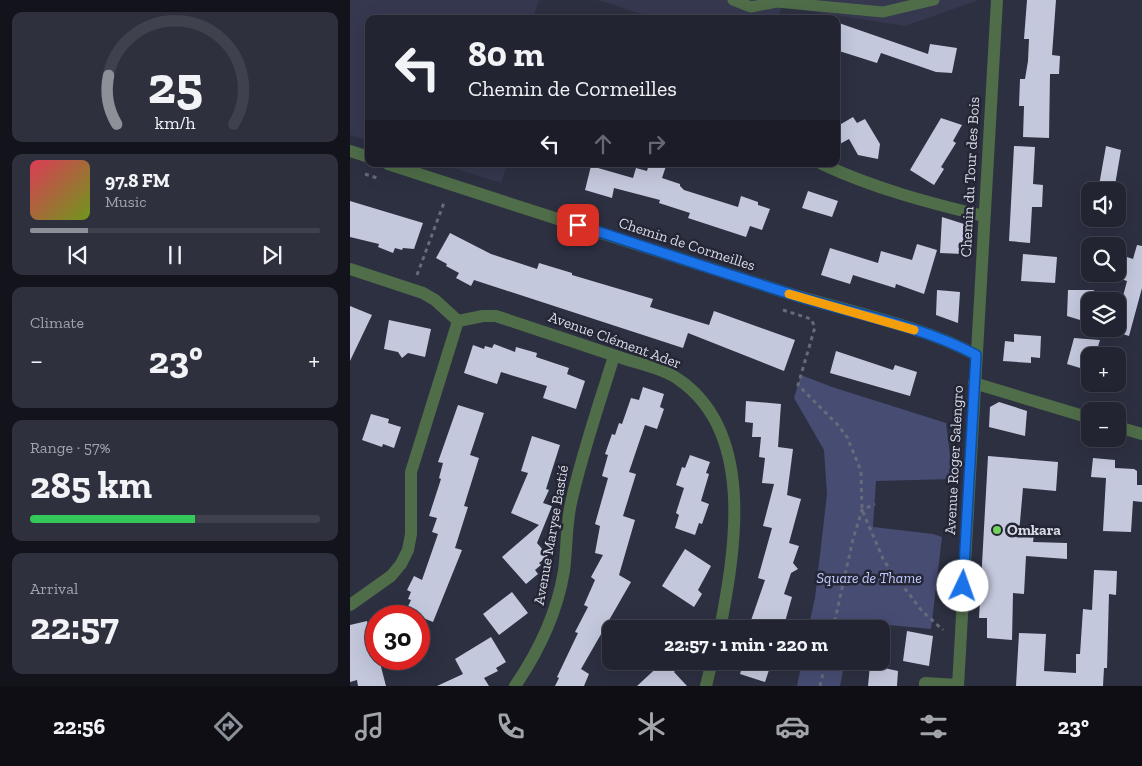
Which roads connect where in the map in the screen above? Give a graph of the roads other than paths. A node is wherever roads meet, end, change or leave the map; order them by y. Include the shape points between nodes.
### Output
1 (733, 0) edge
2 (934, 0) edge
3 (997, 0) edge
4 (350, 151) edge
5 (365, 157) edge
6 (397, 167) edge
7 (828, 167) edge
8 (984, 216) junction
9 (350, 269) edge
10 (458, 322) junction
11 (976, 355) junction
12 (614, 356) junction
13 (974, 383) junction
14 (1081, 415) edge
15 (1126, 429) edge
16 (1142, 434) edge
17 (350, 605) edge
18 (722, 620) edge
19 (710, 670) edge
20 (515, 686) edge
21 (706, 686) edge
22 (925, 686) edge
23 (958, 686) edge

1 - 2 lane via 751,7 777,2 883,12
3 - 8 street, Chemin du Tour des Bois
4 - 5 street
6 - 11 street, Chemin de Cormeilles via 920,332
7 - 8 street via 944,207
8 - 11 street, Chemin du Tour des Bois
9 - 10 street via 435,300
10 - 12 street, Avenue Clément Ader via 496,316
10 - 17 street via 411,472 408,550 402,564 391,576
11 - 13 street, Avenue Roger Salengro
12 - 18 street, Avenue Clément Ader via 677,377 695,392 721,433 730,464 735,509 733,552
12 - 20 street, Avenue Maryse Bastié via 580,461 557,602 545,636
13 - 14 street
13 - 23 street, Avenue Roger Salengro
15 - 16 street
19 - 21 street
22 - 23 street via 925,683

